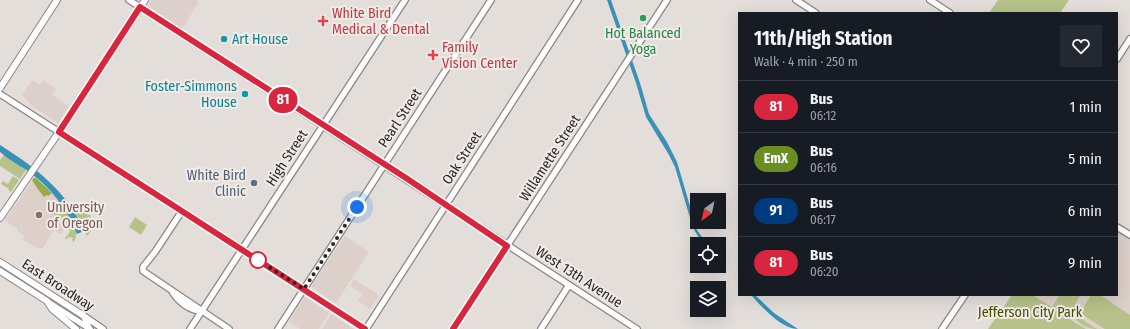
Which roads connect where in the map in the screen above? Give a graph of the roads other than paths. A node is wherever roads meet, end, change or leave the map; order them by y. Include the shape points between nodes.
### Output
1 (57, 0) edge
2 (129, 0) edge
3 (145, 0) edge
4 (405, 0) edge
5 (491, 0) edge
6 (578, 0) edge
7 (667, 0) edge
8 (796, 0) edge
9 (930, 0) edge
10 (140, 7) junction
11 (814, 12) edge
12 (948, 12) edge
13 (1130, 39) edge
14 (1118, 57) edge
15 (0, 88) edge
16 (0, 94) edge
17 (323, 126) junction
18 (59, 132) junction
19 (384, 165) junction
20 (445, 205) junction
21 (182, 211) junction
22 (0, 218) edge
23 (1118, 227) edge
24 (1130, 235) edge
25 (507, 246) junction
26 (242, 249) junction
27 (0, 262) edge
28 (0, 271) edge
29 (569, 285) junction
30 (304, 289) junction
31 (964, 296) edge
32 (47, 301) junction
33 (202, 311) junction
34 (84, 316) junction
35 (629, 327) edge
36 (76, 329) edge
37 (89, 329) edge
38 (103, 329) edge
39 (190, 329) edge
40 (229, 329) edge
41 (278, 329) edge
42 (365, 329) edge
43 (453, 329) edge
44 (541, 329) edge
45 (637, 329) edge
46 (942, 329) edge

1 - 15 main road
2 - 10 main road, West 13th Avenue
3 - 10 main road
4 - 17 main road, High Street
5 - 19 main road, Pearl Street
6 - 20 main road, Oak Street
7 - 25 main road, Willamette Street
8 - 11 main road
9 - 12 main road
10 - 17 main road, West 13th Avenue
10 - 18 main road
13 - 14 main road
16 - 18 main road
17 - 19 main road, West 13th Avenue
17 - 26 main road, High Street
18 - 21 main road
18 - 22 main road
19 - 20 main road, West 13th Avenue
19 - 30 main road, Pearl Street
20 - 25 main road, West 13th Avenue
20 - 42 main road, Oak Street
21 - 26 main road
21 - 33 main road via 143,270 145,274
23 - 24 main road
25 - 29 main road, West 13th Avenue
25 - 43 main road, Willamette Street
26 - 30 main road
26 - 33 main road, High Street
27 - 34 main road, East Broadway
28 - 32 main road, East Broadway
29 - 35 main road, West 13th Avenue
29 - 44 main road
30 - 41 main road, Pearl Street
30 - 42 main road
31 - 46 main road
32 - 36 main road via 52,309
32 - 37 main road, East Broadway
33 - 39 main road, High Street
33 - 40 main road
34 - 37 main road
34 - 38 main road, East Broadway
35 - 45 main road, West 13th Avenue

